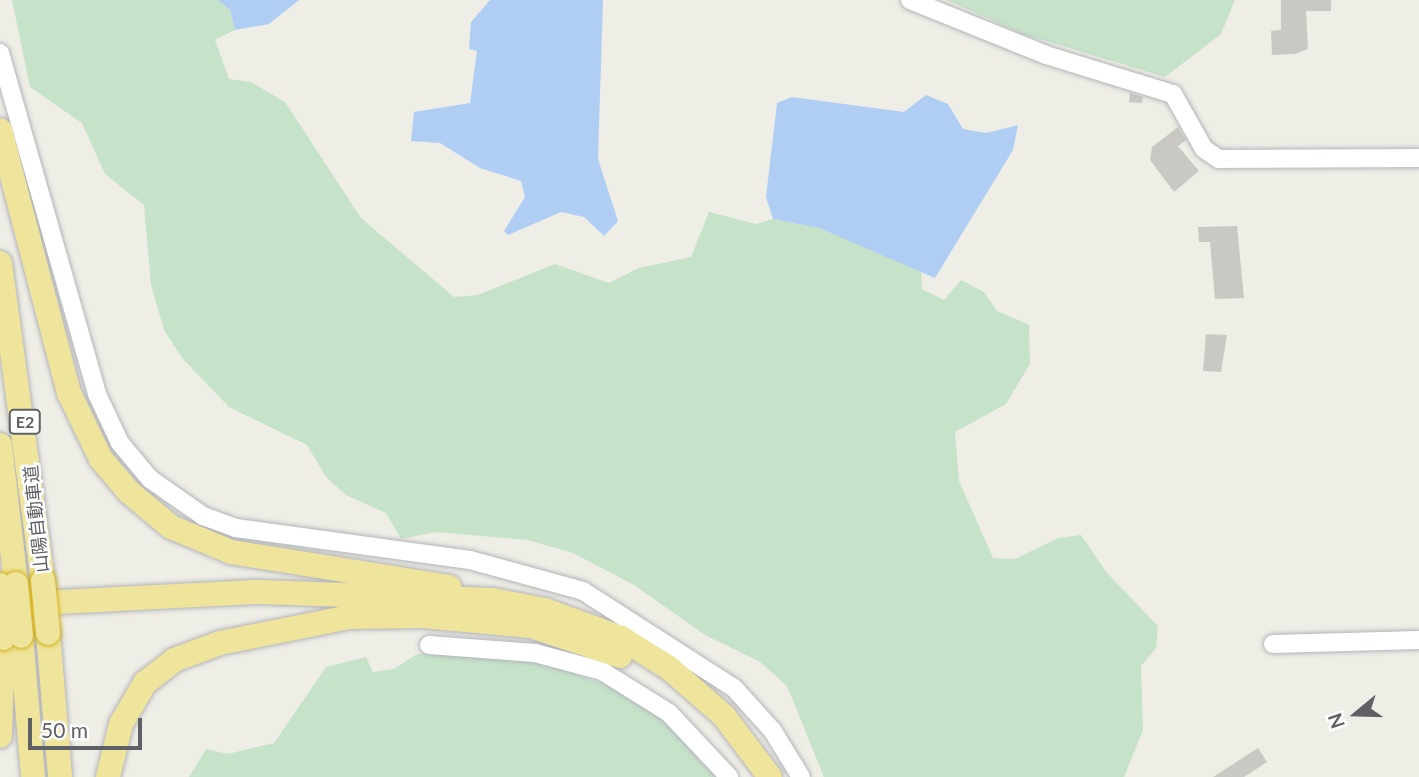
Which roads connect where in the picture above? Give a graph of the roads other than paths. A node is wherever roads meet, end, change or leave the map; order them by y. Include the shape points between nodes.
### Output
1 (910, 0) edge
2 (0, 53) edge
3 (0, 130) edge
4 (1419, 158) edge
5 (0, 263) edge
6 (0, 445) edge
7 (5, 584) edge
8 (492, 600) junction
9 (0, 605) edge
10 (349, 617) junction
11 (8, 631) edge
12 (1419, 640) edge
13 (1273, 644) dead end
14 (429, 645) dead end
15 (0, 736) edge
16 (33, 777) edge
17 (60, 777) edge
18 (108, 777) edge
19 (729, 777) edge
20 (753, 777) edge
21 (770, 777) edge
22 (801, 777) edge

1 - 4 street via 1046,55 1173,94 1204,149 1220,159
2 - 22 street via 97,394 120,443 150,479 203,516 236,528 470,560 583,591 734,688 772,730
3 - 8 highway via 74,409 101,459 138,502 172,527 231,552 468,590
5 - 17 highway, 山陽自動車道 / E2, bridge via 43,581
6 - 7 highway, 山陽自動車道 / E2
7 - 11 highway, 山陽自動車道 / E2, bridge
8 - 9 highway via 213,592
8 - 21 highway via 580,620 647,653 716,707
10 - 11 highway via 329,608 248,606
10 - 18 highway via 220,643 166,665 127,709
10 - 20 highway via 488,620 605,648 688,701
11 - 15 highway
11 - 16 highway, 山陽自動車道 / E2
12 - 13 street
14 - 19 street via 521,651 602,671 669,713

